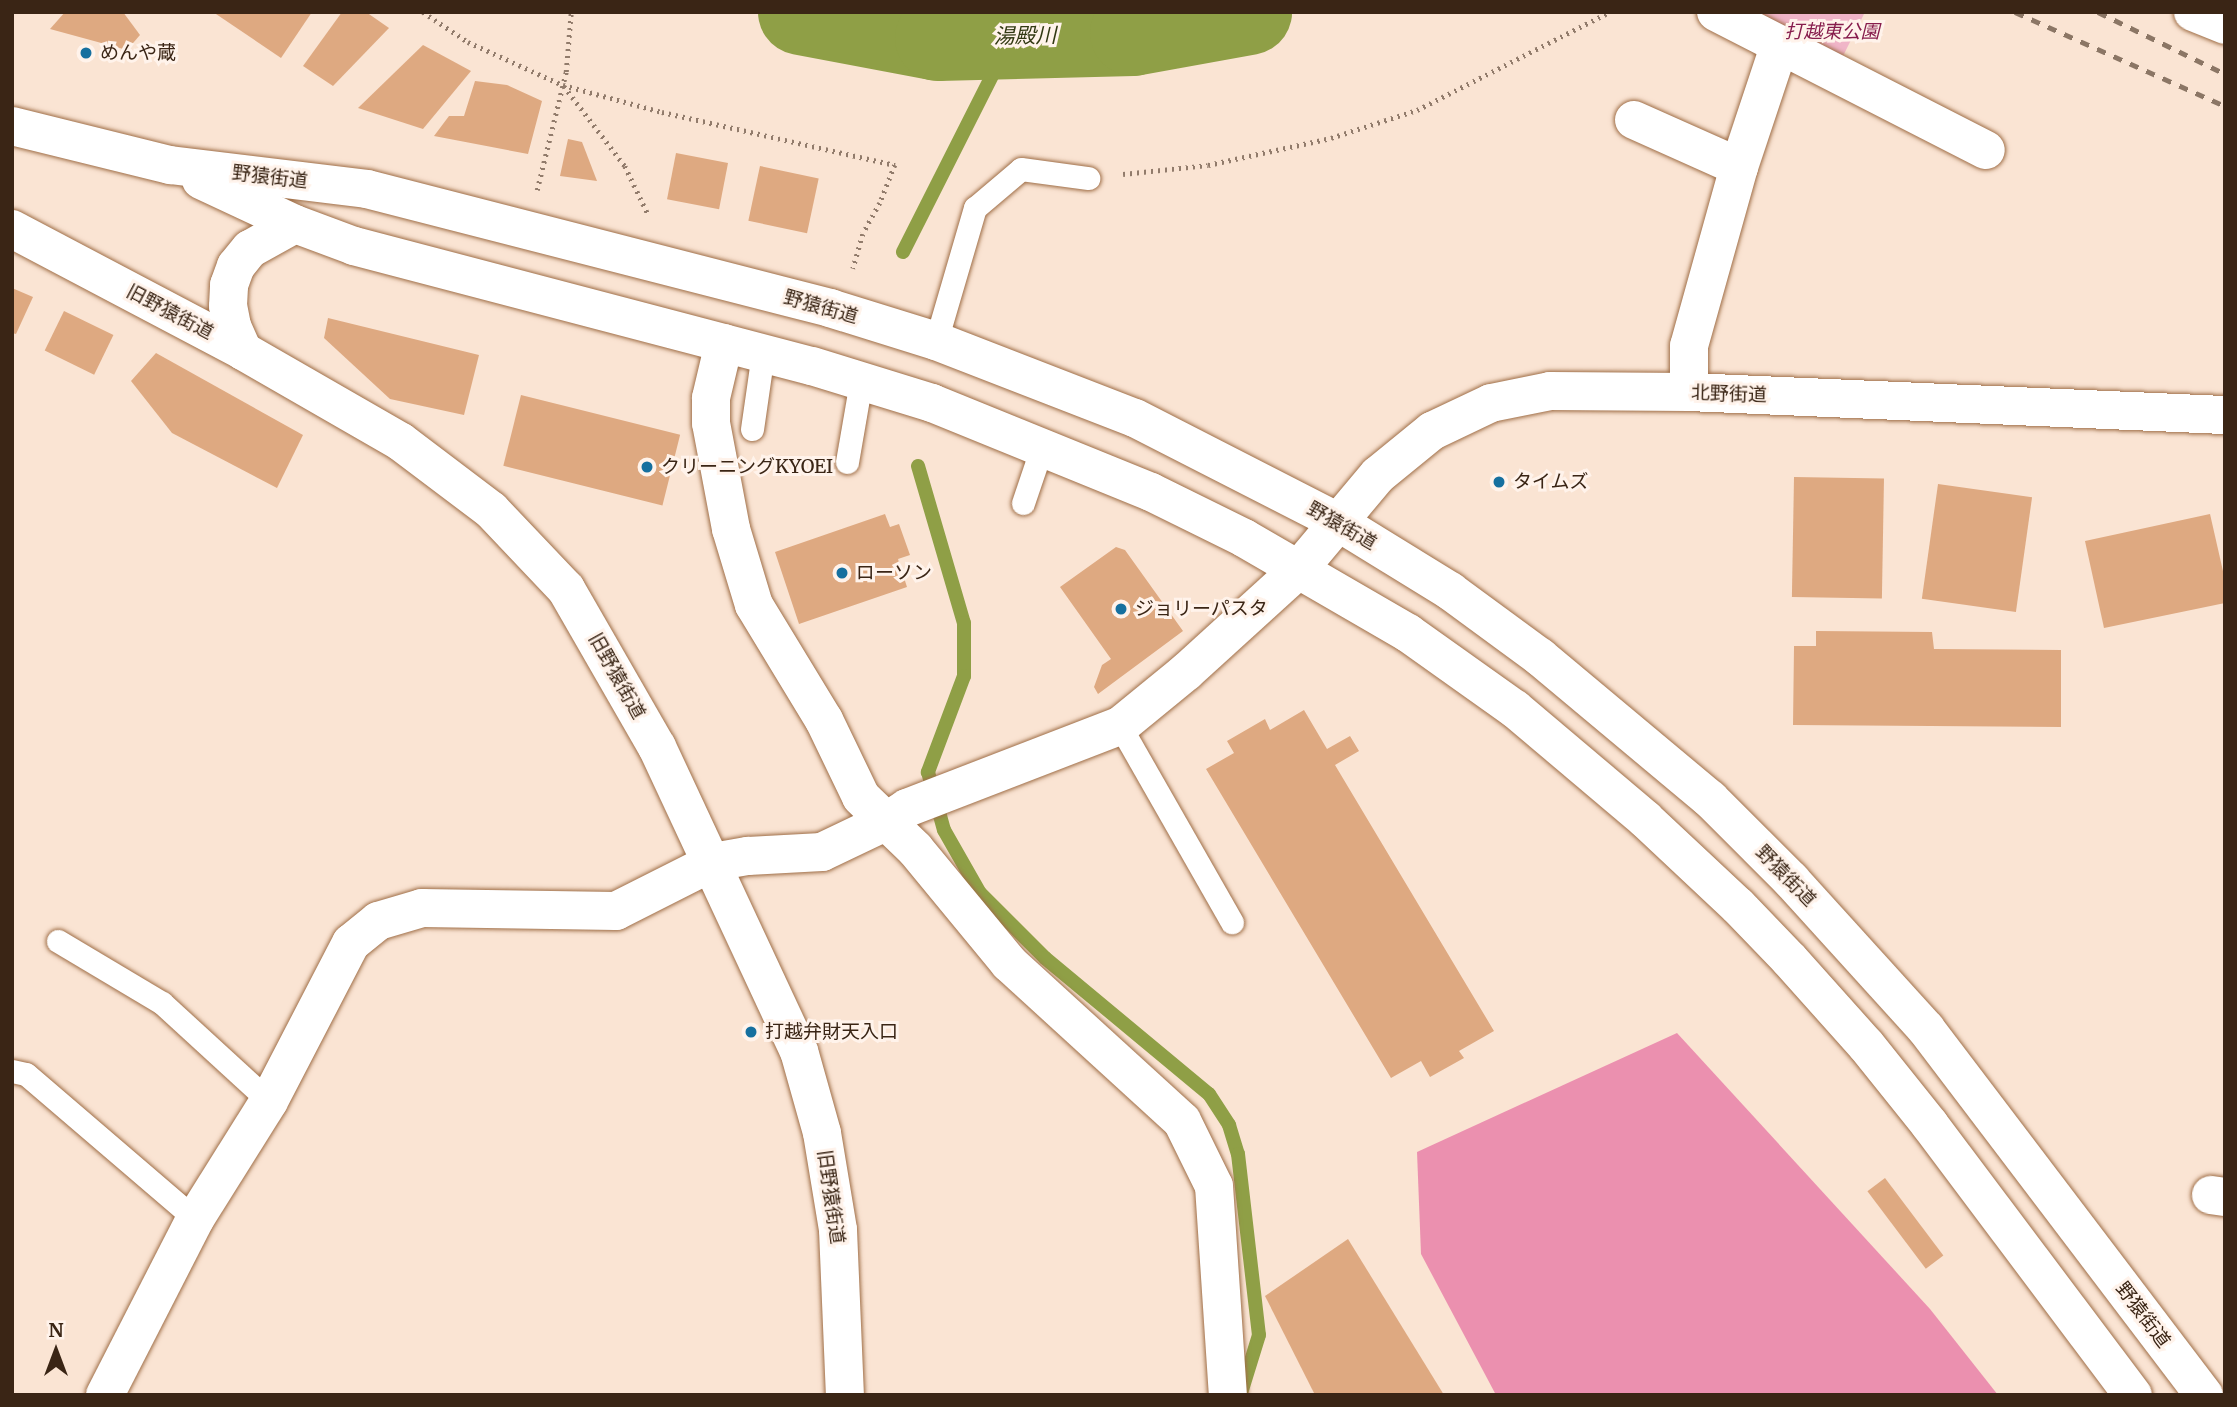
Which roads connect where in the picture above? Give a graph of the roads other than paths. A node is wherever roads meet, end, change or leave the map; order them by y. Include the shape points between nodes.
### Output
1 (1716, 12) edge
2 (2193, 12) edge
3 (2225, 25) edge
4 (1780, 47) junction
5 (1634, 120) dead end
6 (12, 126) edge
7 (1986, 150) dead end
8 (170, 165) junction
9 (1739, 167) junction
10 (1088, 178) road end
11 (295, 224) junction
12 (12, 229) edge
13 (936, 341) junction
14 (724, 343) junction
15 (243, 351) junction
16 (763, 353) junction
17 (861, 381) junction
18 (1689, 392) junction
19 (2225, 415) edge
20 (752, 429) dead end
21 (1042, 447) junction
22 (847, 462) dead end
23 (1023, 503) dead end
24 (1338, 522) junction
25 (1299, 569) junction
26 (1120, 726) junction
27 (897, 814) junction
28 (713, 862) junction
29 (1232, 922) dead end
30 (58, 940) dead end
31 (12, 1071) edge
32 (269, 1101) junction
33 (195, 1219) junction
34 (1224, 1387) edge
35 (105, 1395) edge
36 (845, 1395) edge
37 (2133, 1395) edge
38 (2204, 1395) edge

1 - 4 main road
2 - 3 main road
4 - 7 main road
4 - 9 main road
5 - 9 main road
6 - 8 main road, 野猿街道
8 - 11 main road, 野猿街道
8 - 13 main road, 野猿街道 via 367,189 817,305
9 - 18 main road via 1689,346
10 - 13 lane via 1021,169 975,208
11 - 14 main road, 野猿街道 via 354,246
11 - 15 main road via 250,248 236,266 228,306
12 - 15 main road, 旧野猿街道
13 - 24 main road, 野猿街道 via 1135,418
14 - 16 main road, 野猿街道
14 - 27 main road via 711,398 711,423 731,529 754,605 824,720 861,797
15 - 28 main road, 旧野猿街道 via 401,442 460,484 536,555 566,589 594,633
16 - 17 main road, 野猿街道
16 - 20 lane
17 - 21 main road, 野猿街道 via 932,403
17 - 22 lane
18 - 19 main road, 北野街道
18 - 24 main road, 北野街道 via 1550,391 1491,403 1432,431 1410,447 1378,475
21 - 23 lane
21 - 25 main road, 野猿街道 via 1151,492
24 - 25 main road, 北野街道
24 - 38 main road, 野猿街道 via 1450,591 1540,657 1700,790 1791,880 1926,1029
25 - 26 main road, 北野街道
25 - 37 main road, 野猿街道 via 1408,633 1515,709 1645,819 1738,906 1866,1045
26 - 27 main road, 北野街道 via 1042,750
26 - 29 lane
27 - 28 main road, 北野街道 via 822,852
27 - 34 main road via 915,849 1009,962 1182,1121 1214,1186
28 - 32 main road, 北野街道 via 616,911 422,908 378,921 351,943
28 - 36 main road, 旧野猿街道 via 785,1019 813,1094 838,1230
30 - 32 lane via 162,1003
31 - 33 lane via 26,1074
32 - 33 main road, 北野街道
33 - 35 main road, 北野街道

